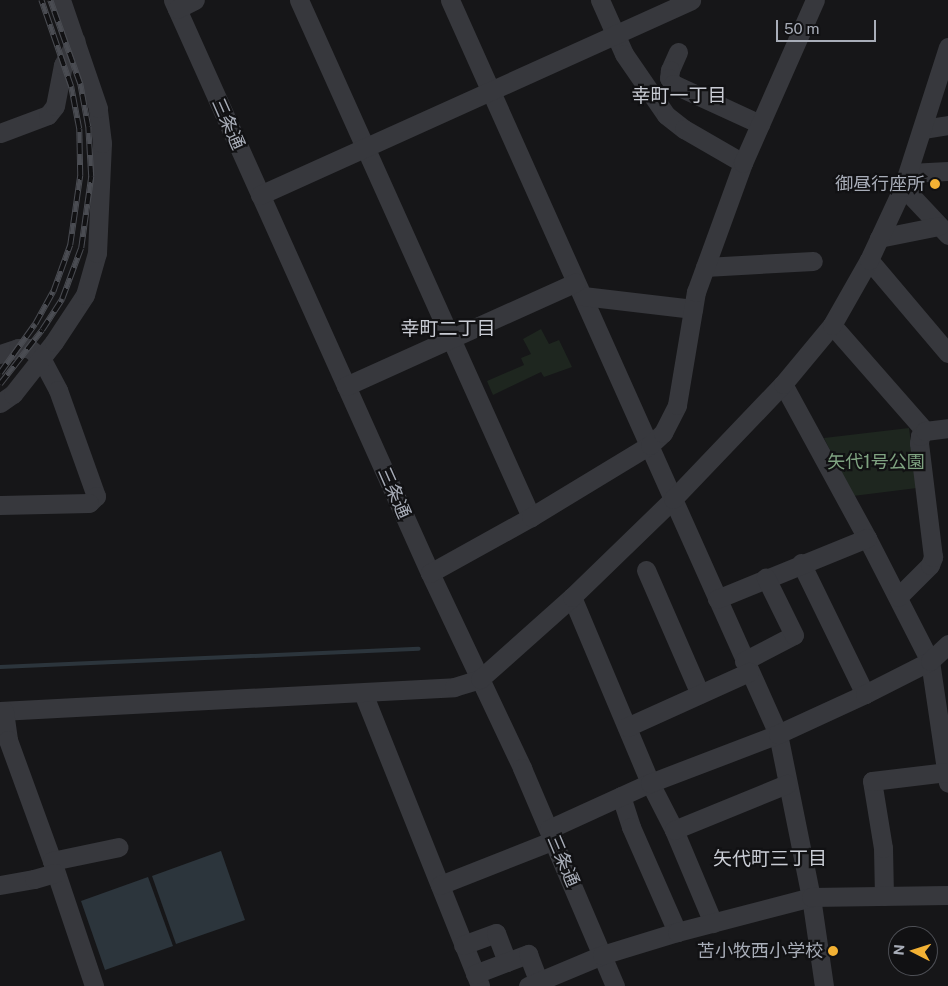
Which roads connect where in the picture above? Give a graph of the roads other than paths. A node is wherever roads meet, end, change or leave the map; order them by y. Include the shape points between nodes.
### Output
1 (61, 0) edge
2 (195, 0) edge
3 (299, 0) edge
4 (450, 0) edge
5 (600, 0) edge
6 (692, 0) edge
7 (815, 0) edge
8 (175, 4) edge
9 (615, 34) junction
10 (76, 41) junction
11 (948, 46) edge
12 (678, 52) dead end
13 (491, 91) junction
14 (760, 124) junction
15 (948, 125) edge
16 (923, 129) junction
17 (0, 133) edge
18 (365, 148) junction
19 (743, 163) junction
20 (948, 171) edge
21 (906, 180) junction
22 (260, 195) junction
23 (945, 231) edge
24 (879, 238) junction
25 (870, 260) junction
26 (813, 261) dead end
27 (705, 266) junction
28 (580, 289) junction
29 (693, 309) junction
30 (832, 324) junction
31 (451, 338) junction
32 (948, 353) edge
33 (0, 354) edge
34 (41, 358) junction
35 (783, 384) junction
36 (346, 386) junction
37 (0, 403) edge
38 (948, 428) edge
39 (925, 431) junction
40 (650, 445) junction
41 (673, 499) junction
42 (0, 505) edge
43 (531, 516) junction
44 (867, 538) junction
45 (802, 563) junction
46 (646, 570) dead end
47 (430, 573) junction
48 (766, 578) junction
49 (572, 597) junction
50 (898, 597) junction
51 (717, 599) junction
52 (948, 644) edge
53 (746, 666) junction
54 (937, 670) edge
55 (480, 679) junction
56 (363, 693) junction
57 (700, 694) junction
58 (865, 694) junction
59 (2, 711) edge
60 (627, 727) junction
61 (778, 734) junction
62 (947, 778) edge
63 (650, 783) junction
64 (787, 784) junction
65 (621, 796) junction
66 (674, 830) junction
67 (551, 835) junction
68 (119, 847) dead end
69 (54, 867) junction
70 (0, 884) edge
71 (440, 885) junction
72 (948, 895) edge
73 (884, 896) junction
74 (811, 897) junction
75 (713, 923) junction
76 (677, 932) junction
77 (463, 945) junction
78 (602, 955) junction
79 (507, 962) junction
80 (477, 980) edge
81 (534, 984) edge
82 (94, 986) edge
83 (615, 986) edge
84 (824, 986) edge

1 - 10 street
2 - 8 street
3 - 18 street
4 - 13 street
5 - 9 street
6 - 9 street
7 - 14 street
8 - 22 street, 三条通
9 - 13 street
9 - 19 street via 624,54 666,114 684,129
10 - 17 street via 63,65 55,106 48,115
10 - 34 street via 98,108 102,143 97,253 85,295
11 - 16 street
12 - 14 street via 670,70 669,78 673,84
13 - 18 street
13 - 28 street
14 - 19 street
15 - 16 street
16 - 21 street
18 - 22 street
18 - 31 street
19 - 27 street
20 - 21 street
21 - 23 street
21 - 24 street
22 - 36 street, 三条通
23 - 24 street
24 - 25 street
25 - 30 street
25 - 32 street
26 - 27 street
27 - 29 street
28 - 29 street
28 - 31 street
28 - 40 street
29 - 40 street via 677,404 663,433
30 - 35 street
30 - 39 street
31 - 36 street
31 - 43 street
33 - 34 street via 29,348
34 - 37 street via 13,394
34 - 42 street via 58,390 96,496 89,503
35 - 41 street
35 - 44 street
36 - 47 street, 三条通
38 - 39 street
39 - 50 street via 919,443 933,557 930,565
40 - 41 street
40 - 43 street
41 - 49 street
41 - 51 street
43 - 47 street
44 - 45 street
44 - 50 street
45 - 48 street
45 - 58 street
46 - 57 street
47 - 55 street, 三条通
48 - 51 street
48 - 53 street via 794,635
49 - 55 street
49 - 60 street
50 - 54 street
51 - 53 street
52 - 54 street
53 - 57 street
53 - 61 street
54 - 58 street
54 - 62 street
55 - 56 street via 454,687
55 - 67 street, 三条通
56 - 59 street
56 - 71 street
57 - 60 street
58 - 61 street
59 - 69 street via 8,740
60 - 63 street
61 - 63 street
61 - 64 street
62 - 73 street via 872,781 883,848
63 - 65 street
63 - 66 street
64 - 66 street
64 - 74 street
65 - 67 street
65 - 76 street via 631,827
66 - 75 street
67 - 71 street
67 - 78 street, 三条通
68 - 69 street
69 - 70 street via 34,879
69 - 82 street
71 - 77 street
72 - 73 street
73 - 74 street
74 - 75 street
74 - 84 street
75 - 76 street
76 - 78 street
77 - 79 street via 496,933
77 - 80 street
78 - 81 street
78 - 83 street, 三条通
79 - 80 street
79 - 81 street via 528,954

